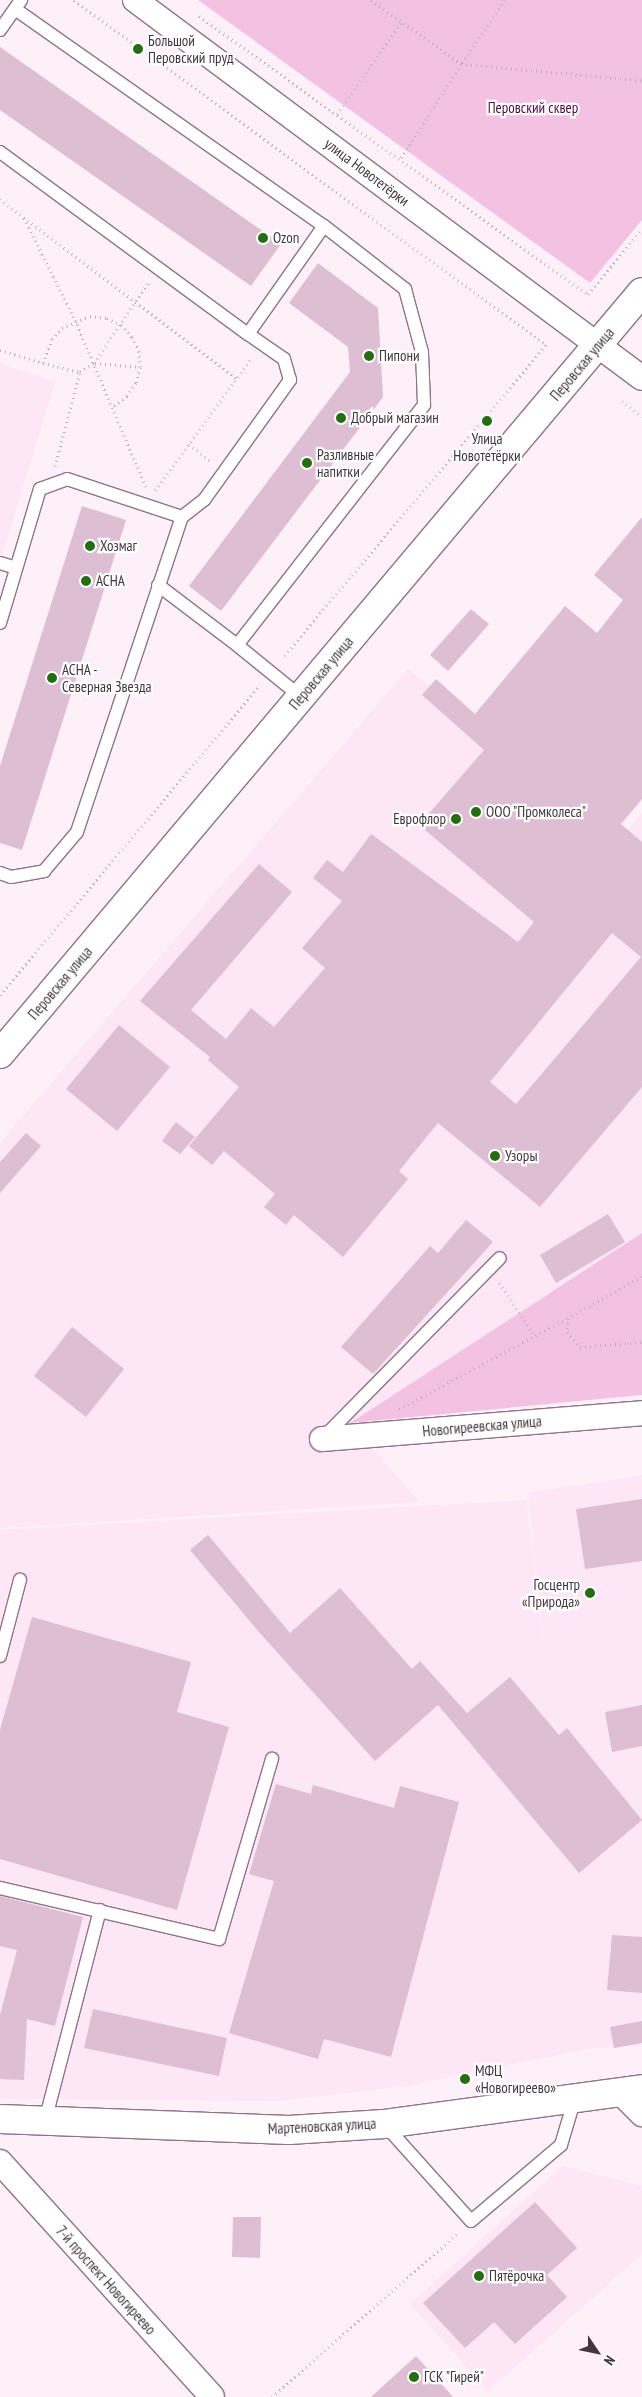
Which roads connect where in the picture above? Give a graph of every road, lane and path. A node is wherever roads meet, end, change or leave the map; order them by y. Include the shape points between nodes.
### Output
1 (74, 0) edge
2 (135, 0) edge
3 (372, 0) edge
4 (505, 0) edge
5 (18, 5) edge
6 (192, 12) dead end
7 (402, 22) junction
8 (0, 30) edge
9 (461, 64) junction
10 (642, 80) edge
11 (336, 114) junction
12 (0, 152) edge
13 (400, 160) junction
14 (0, 199) edge
15 (24, 218) junction
16 (324, 226) junction
17 (642, 229) edge
18 (158, 268) junction
19 (642, 292) edge
20 (136, 302) junction
21 (75, 320) junction
22 (121, 325) junction
23 (248, 334) junction
24 (263, 343) junction
25 (599, 344) junction
26 (546, 345) dead end
27 (0, 350) edge
28 (43, 363) junction
29 (94, 363) junction
30 (140, 367) junction
31 (80, 372) junction
32 (642, 378) edge
33 (237, 379) junction
34 (622, 401) dead end
35 (113, 406) junction
36 (642, 416) edge
37 (189, 444) junction
38 (224, 472) junction
39 (50, 485) junction
40 (182, 517) junction
41 (0, 563) edge
42 (16, 568) junction
43 (158, 585) junction
44 (0, 623) edge
45 (237, 645) junction
46 (301, 697) junction
47 (0, 873) edge
48 (0, 1054) edge
49 (500, 1258) dead end
50 (642, 1276) edge
51 (500, 1285) dead end
52 (568, 1318) junction
53 (535, 1336) junction
54 (642, 1342) edge
55 (642, 1413) edge
56 (405, 1415) dead end
57 (322, 1438) joint
58 (20, 1580) dead end
59 (0, 1656) edge
60 (272, 1759) dead end
61 (0, 1888) edge
62 (100, 1910) junction
63 (632, 2091) edge
64 (575, 2098) junction
65 (642, 2114) edge
66 (0, 2119) edge
67 (45, 2121) junction
68 (384, 2124) junction
69 (0, 2162) edge
70 (471, 2221) junction
71 (212, 2397) edge
72 (272, 2397) edge

1 - 26 path
2 - 25 street, улица Новотетёрки
3 - 7 path
4 - 9 path
5 - 8 lane
5 - 16 lane
6 - 11 path
7 - 9 path
7 - 11 path
9 - 10 path
9 - 13 path
11 - 13 path
12 - 18 lane
13 - 17 path via 588,294
14 - 15 path
15 - 20 path
15 - 21 path
16 - 23 lane
16 - 45 lane via 405,289 422,352 424,405
18 - 20 path
18 - 23 lane
19 - 25 main road, Перовская улица
20 - 22 path
20 - 33 path
21 - 22 path via 90,316 106,318
21 - 28 path via 52,339
21 - 29 path
22 - 29 path
22 - 30 path via 132,337
23 - 24 lane
24 - 33 path
24 - 38 lane via 284,359 290,380
25 - 32 street, улица Новотетёрки
25 - 46 main road, Перовская улица
27 - 28 path
28 - 31 path
29 - 30 path
29 - 31 path
29 - 35 path
30 - 35 path via 136,383
31 - 39 path
33 - 37 path
34 - 36 path
35 - 37 path via 150,497
37 - 38 path
38 - 40 lane via 204,500
39 - 40 lane via 66,479
39 - 42 lane via 40,489
40 - 43 lane
41 - 42 lane
42 - 44 lane
43 - 45 lane
43 - 47 lane via 77,832 44,871 11,878
45 - 46 lane
46 - 48 main road, Перовская улица
49 - 57 lane
50 - 52 path
51 - 53 path
52 - 53 path
52 - 54 path via 566,1332 580,1347
53 - 56 path via 394,1414
55 - 57 street, Новогиреевская улица
58 - 59 lane
60 - 62 lane via 219,1939
61 - 62 lane
62 - 67 lane
63 - 64 main road, Мартеновская улица
63 - 65 street
64 - 68 main road, Мартеновская улица
64 - 70 lane via 561,2144
66 - 67 main road, Мартеновская улица
67 - 68 main road, Мартеновская улица via 289,2130
68 - 70 lane
69 - 71 street, 7-й проспект Новогиреево
70 - 72 path

